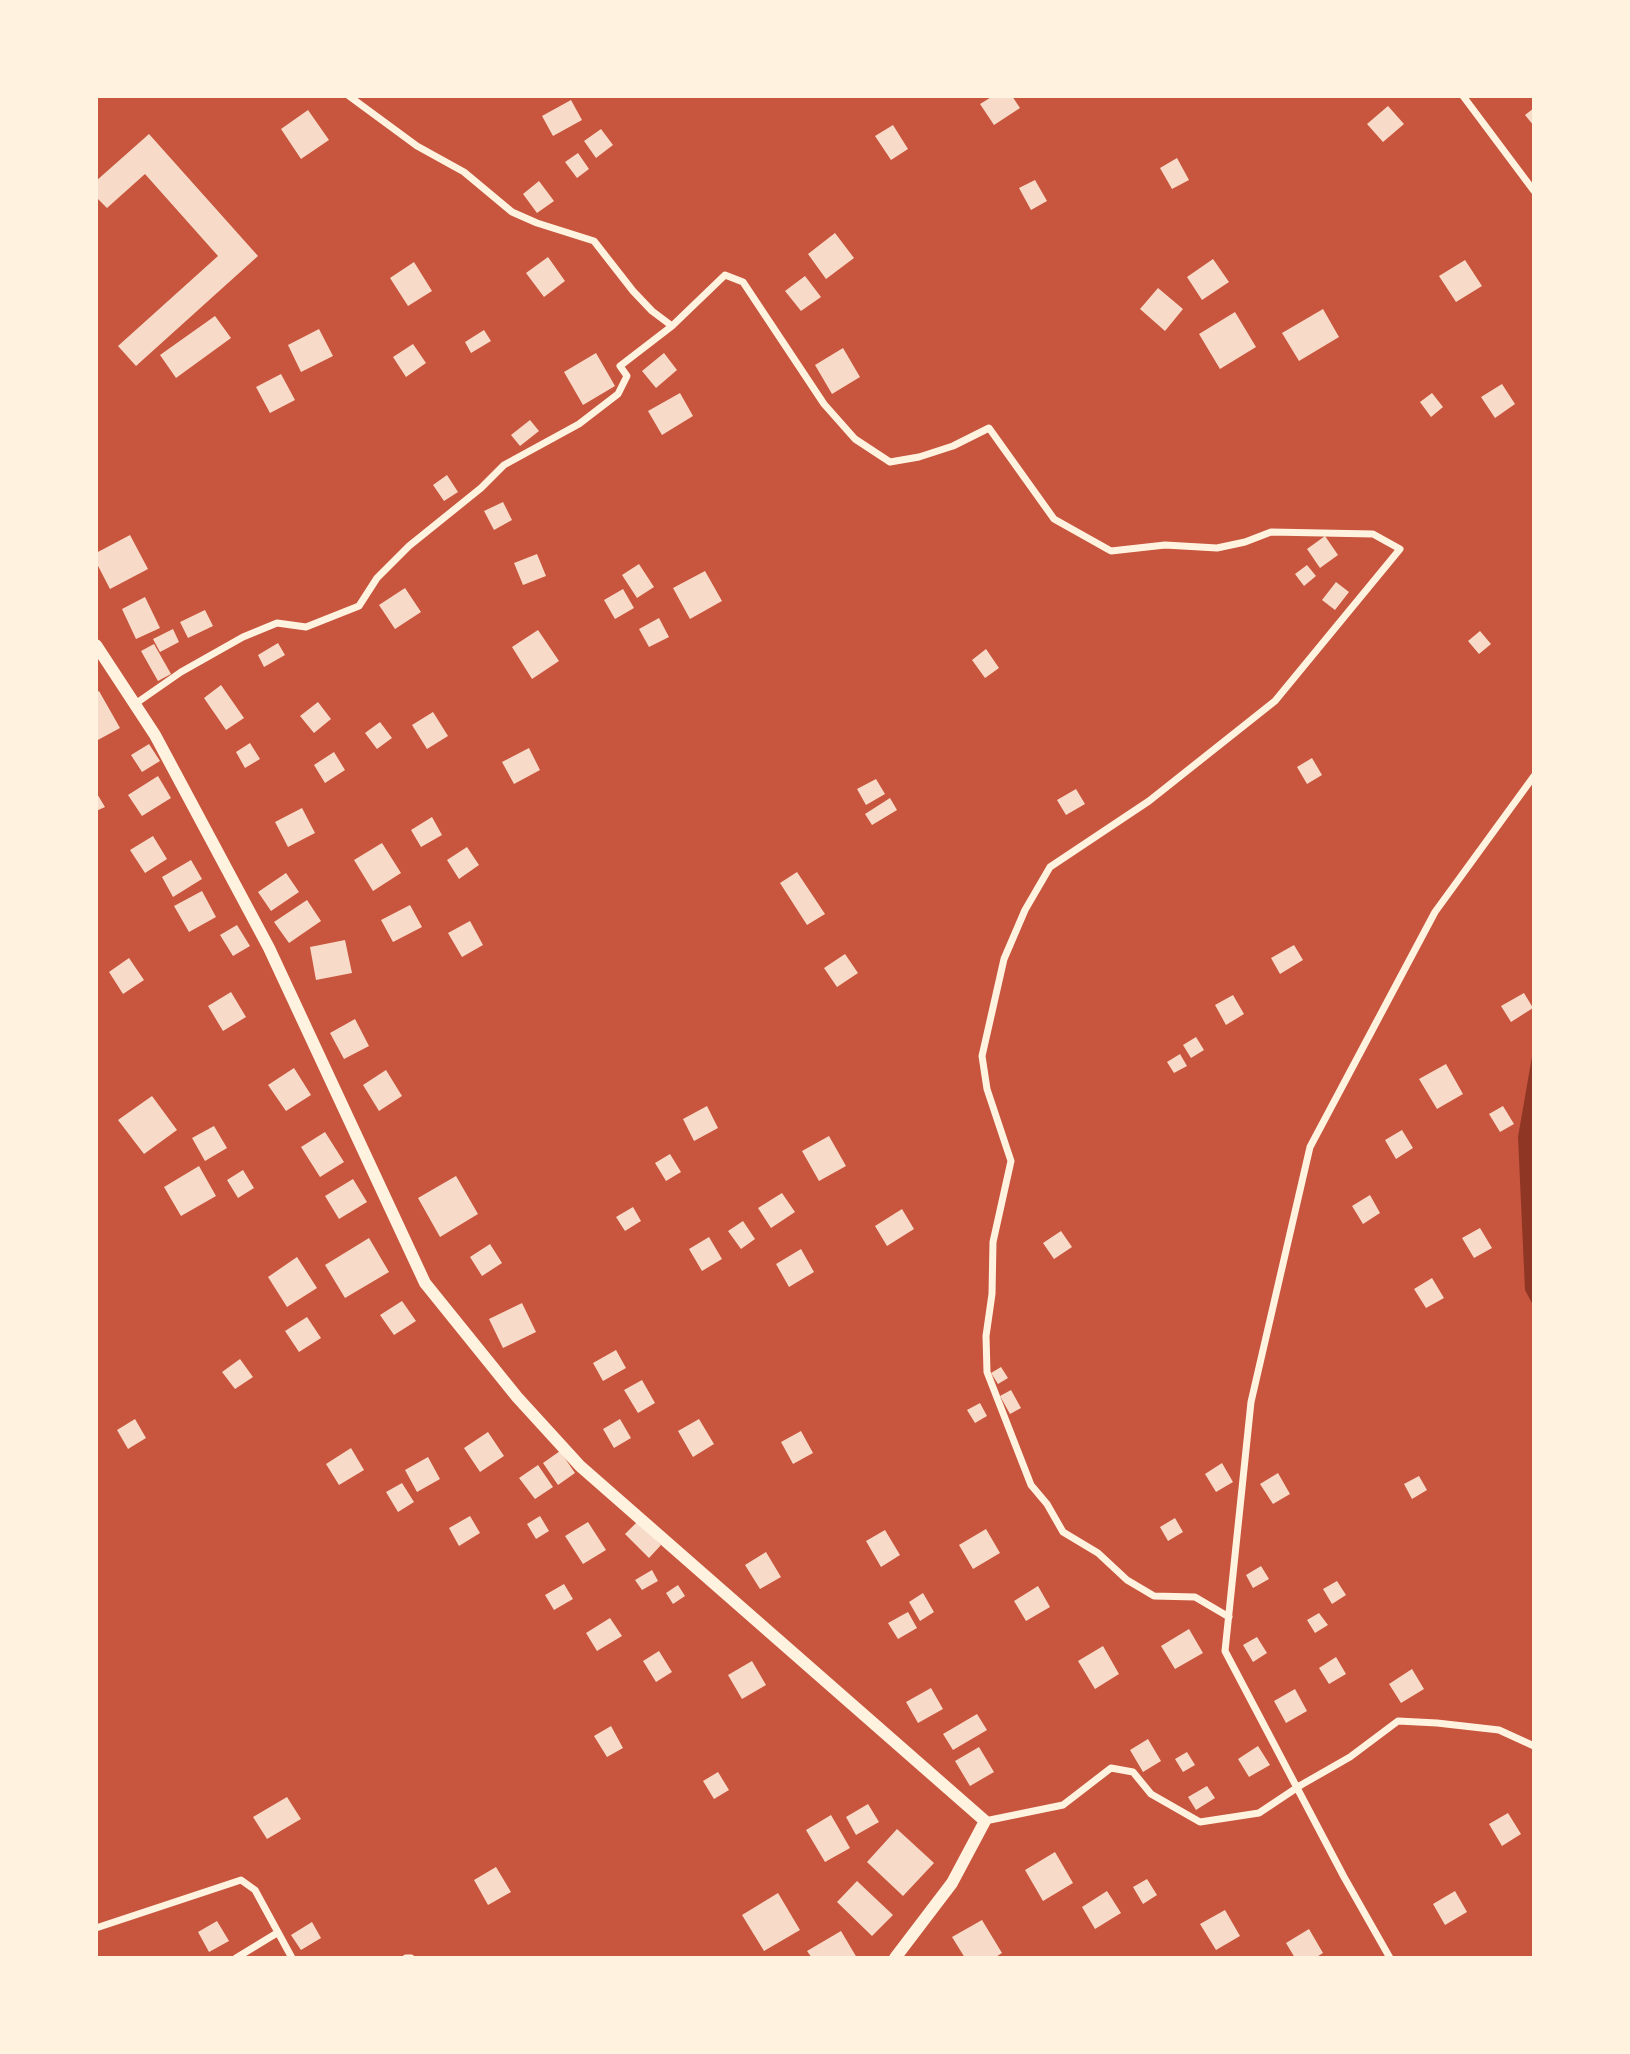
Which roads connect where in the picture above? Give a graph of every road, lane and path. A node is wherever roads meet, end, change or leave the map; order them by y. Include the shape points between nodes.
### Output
1 (349, 96) edge
2 (1463, 96) edge
3 (1534, 191) edge
4 (672, 326) junction
5 (96, 645) edge
6 (135, 704) junction
7 (1534, 776) edge
8 (1228, 1617) junction
9 (1534, 1746) edge
10 (1297, 1788) junction
11 (985, 1821) junction
12 (96, 1928) edge
13 (277, 1933) junction
14 (236, 1958) edge
15 (292, 1958) edge
16 (895, 1958) edge
17 (1390, 1958) edge

1 - 4 street via 417,146 464,172 512,212 594,241 633,291
2 - 3 street
4 - 6 street via 621,366 626,376 618,394 579,424 504,465 409,546 377,578 359,606 306,627 277,623 243,637
4 - 8 street via 726,275 743,282 824,404 855,439 890,462 953,446 989,428 1054,519 1111,551 1164,545 1217,548 1271,532 1373,534 1400,549 1275,701 1149,801 1049,867 1004,959 982,1056 987,1089 1011,1161 993,1242 986,1372 1031,1485 1063,1532 1098,1553 1127,1580 1154,1596 1195,1597
5 - 6 main road
6 - 11 main road via 269,948 425,1283 580,1466
7 - 8 street via 1435,912 1310,1147 1251,1402
8 - 10 street via 1225,1651
9 - 10 street via 1499,1730 1398,1721
10 - 11 street via 1259,1813 1200,1822 1151,1794 1133,1772 1111,1768 1063,1805
10 - 17 street
11 - 16 main road via 952,1883
12 - 13 street via 241,1880 255,1890
13 - 14 street
13 - 15 street

